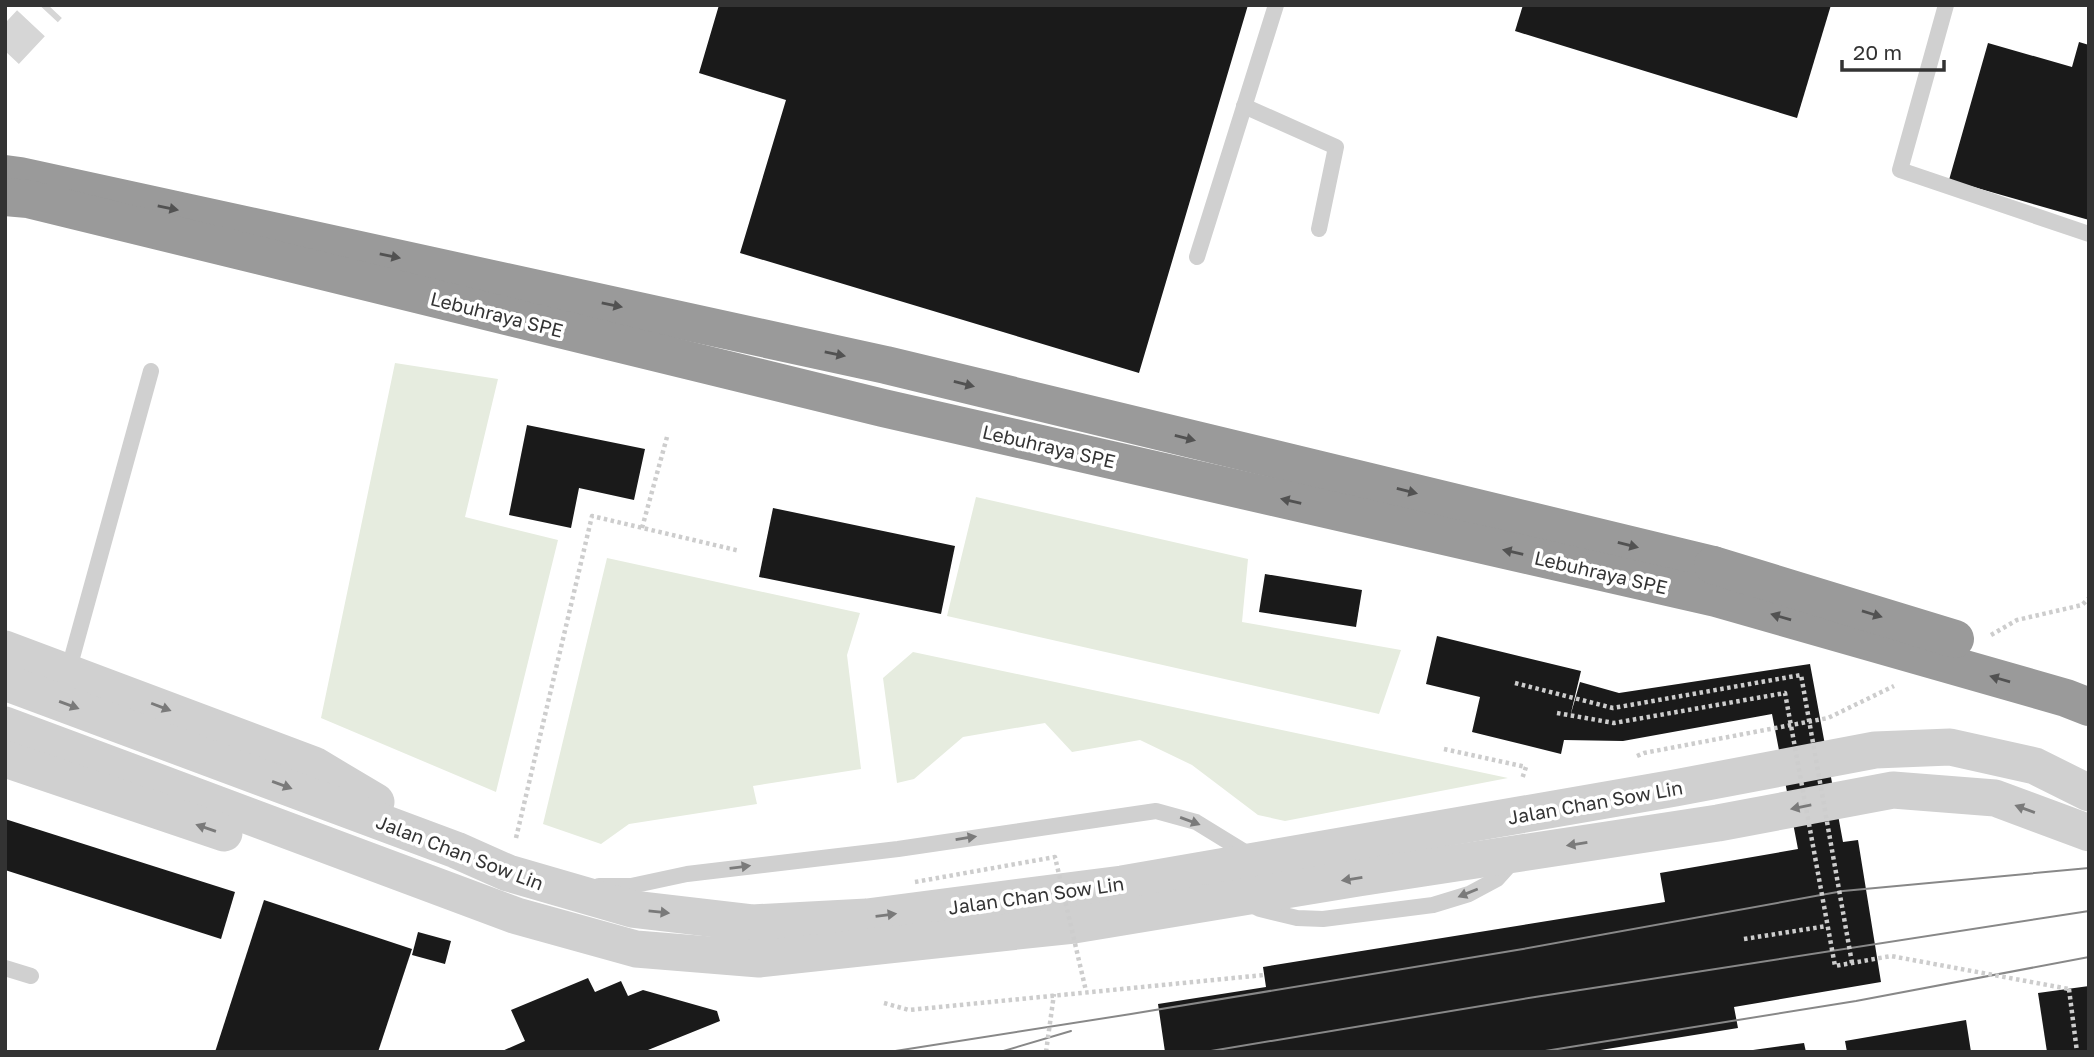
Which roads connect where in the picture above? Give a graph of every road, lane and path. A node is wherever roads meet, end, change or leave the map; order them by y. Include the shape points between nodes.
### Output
1 (1276, 5) edge
2 (1946, 5) edge
3 (1244, 106) junction
4 (5, 174) edge
5 (5, 197) edge
6 (1319, 229) dead end
7 (2089, 234) edge
8 (1197, 257) dead end
9 (151, 371) dead end
10 (667, 437) dead end
11 (642, 528) junction
12 (740, 551) dead end
13 (5, 649) edge
14 (68, 672) junction
15 (2089, 681) edge
16 (5, 682) edge
17 (1515, 683) dead end
18 (2089, 707) edge
19 (1557, 713) dead end
20 (5, 725) edge
21 (1444, 749) dead end
22 (5, 759) edge
23 (1526, 766) dead end
24 (2089, 793) edge
25 (2089, 833) edge
26 (456, 850) junction
27 (1258, 861) junction
28 (369, 862) junction
29 (508, 873) junction
30 (915, 882) dead end
31 (551, 887) junction
32 (1828, 926) junction
33 (1744, 939) dead end
34 (1852, 963) junction
35 (5, 968) edge
36 (1264, 975) dead end
37 (31, 976) dead end
38 (1086, 991) junction
39 (1054, 994) junction
40 (884, 1003) dead end
41 (1046, 1052) edge
42 (2077, 1052) edge

1 - 3 lane
2 - 7 lane via 1900,170
3 - 6 lane via 1336,147
3 - 8 lane
4 -> 15 highway, Lebuhraya SPE, bridge via 886,365 1713,565
18 -> 5 highway, Lebuhraya SPE, bridge via 1716,598 883,408
9 - 14 lane
10 - 11 path
11 - 12 path
11 - 29 path via 592,516
13 - 14 street
14 -> 26 street via 314,765
16 -> 26 street, Jalan Chan Sow Lin
17 - 34 path, bridge via 1613,708 1801,675
19 - 32 path, bridge via 1614,723 1786,693
20 - 28 street, Jalan Chan Sow Lin
21 - 23 path
28 -> 22 street via 232,836
24 - 27 street, Jalan Chan Sow Lin via 2035,766 1950,747 1875,750
25 -> 28 street, Jalan Chan Sow Lin via 1995,798 1893,790 1718,823 1074,925 759,959 636,949 517,916
26 - 29 street, Jalan Chan Sow Lin
31 -> 27 street, Jalan Chan Sow Lin via 632,909 752,923 867,917
31 -> 27 lane via 631,886 687,874 1156,811 1196,822
29 - 31 street, Jalan Chan Sow Lin
30 - 38 path, bridge via 1055,857
32 - 33 path
32 - 34 path, bridge via 1835,966
34 - 42 path, bridge via 1891,956 2069,989
35 - 37 lane
36 - 38 path
38 - 39 path
39 - 40 path via 909,1010
39 - 41 path, bridge

